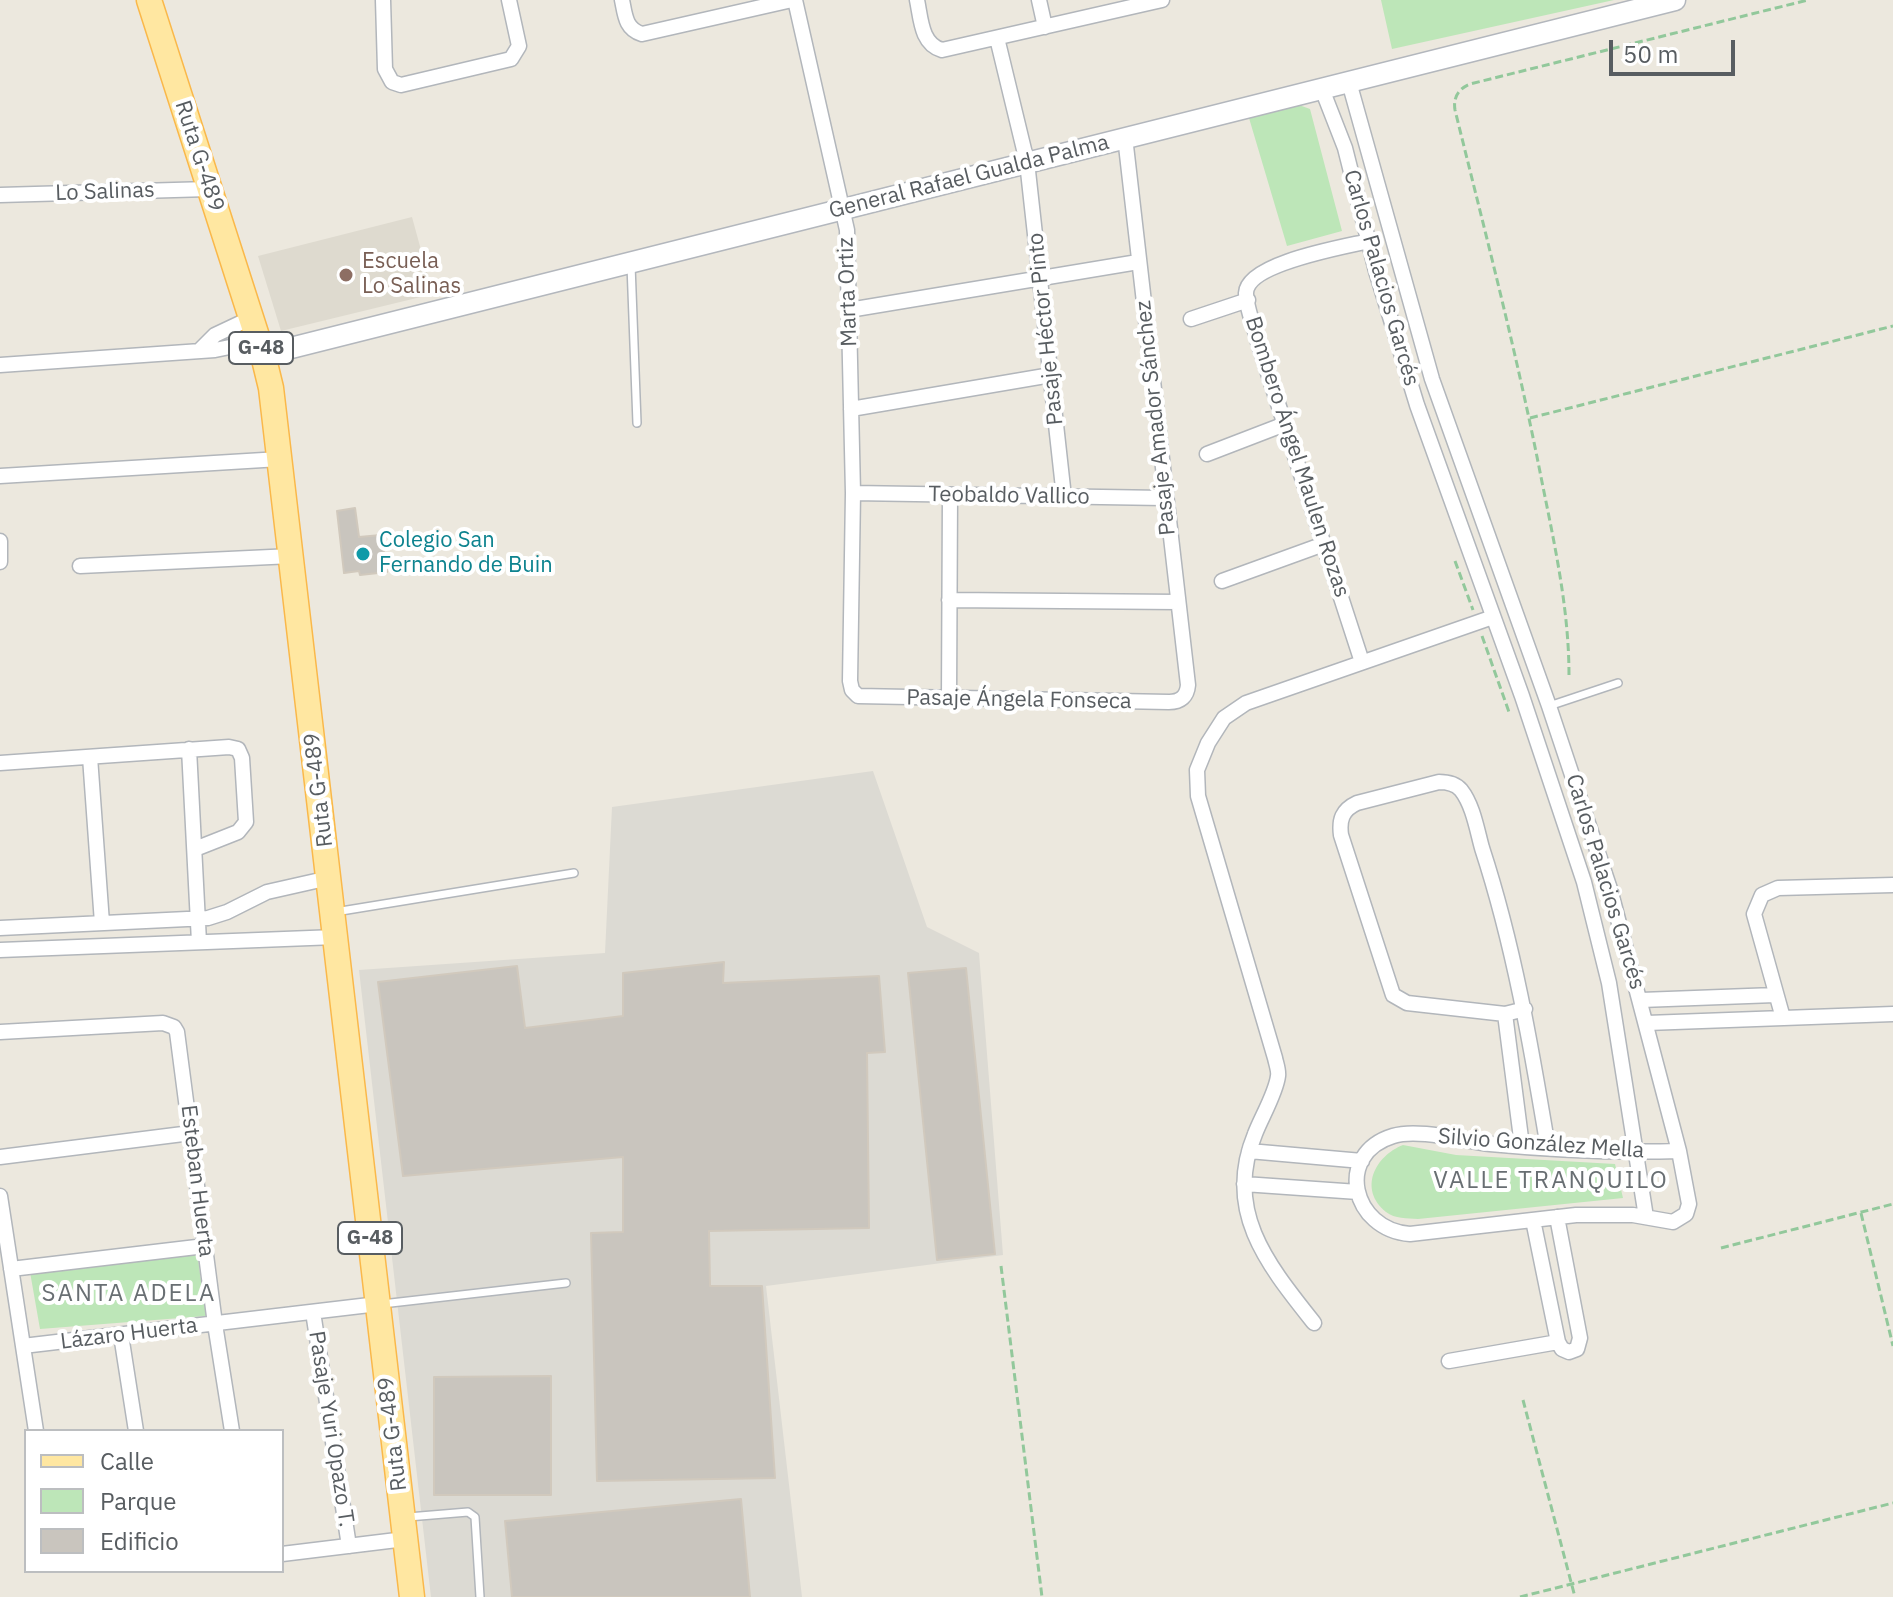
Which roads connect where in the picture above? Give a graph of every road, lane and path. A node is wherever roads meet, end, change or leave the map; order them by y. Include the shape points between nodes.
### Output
1 (149, 0) edge
2 (383, 0) edge
3 (509, 0) edge
4 (622, 0) edge
5 (794, 0) edge
6 (917, 0) edge
7 (1039, 0) edge
8 (1162, 0) edge
9 (1675, 0) edge
10 (1808, 0) edge
11 (1045, 27) junction
12 (997, 38) junction
13 (1349, 82) junction
14 (1322, 89) junction
15 (1125, 137) junction
16 (1027, 162) junction
17 (209, 189) junction
18 (0, 195) edge
19 (844, 210) junction
20 (1369, 241) junction
21 (631, 261) junction
22 (1138, 262) junction
23 (1040, 279) junction
24 (1248, 300) junction
25 (849, 310) junction
26 (251, 318) junction
27 (1191, 319) dead end
28 (1893, 326) edge
29 (261, 348) junction
30 (199, 351) junction
31 (0, 365) edge
32 (1051, 375) junction
33 (851, 409) junction
34 (1530, 418) junction
35 (637, 423) dead end
36 (1285, 424) junction
37 (1207, 454) dead end
38 (280, 459) junction
39 (0, 476) edge
40 (853, 493) junction
41 (950, 495) junction
42 (1064, 497) junction
43 (1164, 498) junction
44 (0, 541) edge
45 (1324, 544) junction
46 (1493, 551) junction
47 (1452, 554) dead end
48 (292, 556) junction
49 (1472, 558) junction
50 (0, 562) edge
51 (80, 566) dead end
52 (1222, 581) dead end
53 (949, 600) junction
54 (1178, 602) junction
55 (1493, 617) junction
56 (1477, 622) junction
57 (1362, 662) junction
58 (1569, 675) dead end
59 (1618, 683) dead end
60 (855, 693) joint
61 (1183, 698) joint
62 (949, 699) junction
63 (1549, 706) junction
64 (1512, 718) dead end
65 (189, 749) junction
66 (90, 757) junction
67 (0, 763) edge
68 (195, 849) junction
69 (574, 873) dead end
70 (329, 878) junction
71 (1893, 885) edge
72 (333, 912) junction
73 (198, 919) junction
74 (102, 923) junction
75 (0, 928) edge
76 (336, 937) junction
77 (199, 942) junction
78 (0, 950) edge
79 (1775, 995) junction
80 (1641, 1000) junction
81 (1525, 1009) junction
82 (1505, 1014) junction
83 (1893, 1014) edge
84 (1783, 1018) junction
85 (1647, 1023) junction
86 (0, 1032) edge
87 (191, 1133) junction
88 (1522, 1146) junction
89 (1548, 1148) junction
90 (1249, 1151) junction
91 (1679, 1151) junction
92 (1634, 1152) junction
93 (0, 1157) edge
94 (1362, 1161) junction
95 (1244, 1184) junction
96 (1358, 1192) junction
97 (0, 1196) edge
98 (1893, 1204) edge
99 (1860, 1212) junction
100 (1557, 1217) junction
101 (1646, 1217) junction
102 (1533, 1220) junction
103 (205, 1246) junction
104 (1721, 1248) dead end
105 (1001, 1266) dead end
106 (11, 1269) junction
107 (566, 1283) dead end
108 (378, 1304) junction
109 (313, 1312) junction
110 (1314, 1323) dead end
111 (215, 1324) junction
112 (121, 1335) junction
113 (1558, 1342) junction
114 (23, 1346) junction
115 (1893, 1346) edge
116 (1449, 1361) dead end
117 (1523, 1400) dead end
118 (36, 1429) edge
119 (136, 1429) edge
120 (232, 1429) edge
121 (1893, 1503) edge
122 (404, 1528) junction
123 (349, 1546) junction
124 (284, 1554) edge
125 (1572, 1584) junction
126 (412, 1597) edge
127 (480, 1597) edge
128 (1042, 1597) edge
129 (1520, 1597) edge
130 (1575, 1597) edge

1 - 17 main road, Ruta G-489 / G-48
2 - 3 street via 385,69 392,82 407,85 516,55 519,46
4 - 5 street via 628,25 642,34
5 - 19 street, Marta Ortiz
6 - 12 street via 925,36 933,47 947,50
7 - 11 street
8 - 11 street
9 - 13 main road, General Rafael Gualda Palma
10 - 34 path via 1470,84 1457,94 1455,110
11 - 12 street
12 - 16 street, Pasaje Héctor Pinto
13 - 14 main road, General Rafael Gualda Palma
13 - 46 street, Carlos Palacios Garcés via 1423,349
14 - 15 main road, General Rafael Gualda Palma
14 - 20 street, Carlos Palacios Garcés via 1345,148
15 - 16 main road, General Rafael Gualda Palma
15 - 22 street, Pasaje Amador Sánchez
16 - 19 main road, General Rafael Gualda Palma
16 - 23 street, Pasaje Héctor Pinto
17 - 18 street, Lo Salinas
17 - 26 main road, Ruta G-489 / G-48
19 - 21 main road, General Rafael Gualda Palma
19 - 25 street, Marta Ortiz
20 - 24 street, Bombero Ángel Maulen Rozas via 1268,268 1250,282
20 - 49 street, Carlos Palacios Garcés via 1403,363
21 - 29 main road, General Rafael Gualda Palma
21 - 35 lane
22 - 23 street
22 - 43 street, Pasaje Amador Sánchez
23 - 25 street
23 - 32 street, Pasaje Héctor Pinto
24 - 27 street
24 - 36 street, Bombero Ángel Maulen Rozas
25 - 33 street, Marta Ortiz
26 - 29 main road, Ruta G-489 / G-48
26 - 30 street via 215,335
28 - 34 path
29 - 30 street
29 - 38 main road, Ruta G-489 / G-48
30 - 31 street
32 - 33 street
32 - 42 street, Pasaje Héctor Pinto
33 - 40 street, Marta Ortiz
34 - 58 path via 1563,588
36 - 37 street
36 - 45 street, Bombero Ángel Maulen Rozas
38 - 39 street
38 - 48 main road, Ruta G-489 / G-48
40 - 41 street, Teobaldo Vallico
40 - 60 street, Marta Ortiz via 850,681
41 - 42 street, Teobaldo Vallico
41 - 53 street
42 - 43 street, Teobaldo Vallico
43 - 54 street, Pasaje Amador Sánchez
44 - 50 street
45 - 52 street
45 - 57 street, Bombero Ángel Maulen Rozas
46 - 49 street
46 - 63 street, Carlos Palacios Garcés
47 - 56 path
48 - 51 street
48 - 70 main road, Ruta G-489 / G-48
49 - 55 street, Carlos Palacios Garcés
53 - 54 street
53 - 62 street
54 - 61 street, Pasaje Amador Sánchez via 1188,685
55 - 56 street
55 - 92 street, Carlos Palacios Garcés via 1570,835 1598,932
56 - 57 street
56 - 64 path
57 - 90 street via 1246,703 1224,718 1197,770 1198,796 1277,1067
59 - 63 lane
60 - 62 street, Pasaje Ángela Fonseca via 867,698
61 - 62 street, Pasaje Ángela Fonseca
63 - 80 street, Carlos Palacios Garcés
65 - 66 street
65 - 68 street
65 - 68 street via 238,749 246,822 238,832
66 - 67 street
66 - 74 street
68 - 73 street
69 - 72 lane
70 - 72 main road, Ruta G-489 / G-48
70 - 73 street via 279,888 218,916
71 - 79 street via 1778,888 1762,895 1754,914
72 - 76 main road, Ruta G-489 / G-48
73 - 74 street
73 - 77 street
74 - 75 street
76 - 77 street
76 - 108 main road, Ruta G-489 / G-48
77 - 78 street
79 - 80 street
79 - 84 street
80 - 85 street, Carlos Palacios Garcés
81 - 82 street
81 - 82 street via 1488,864 1459,788 1439,782 1346,810 1341,835 1393,995 1407,1003
81 - 89 street
82 - 88 street
83 - 84 street
84 - 85 street
85 - 91 street, Carlos Palacios Garcés
86 - 87 street, Esteban Huerta via 163,1023 174,1027
87 - 93 street
87 - 103 street, Esteban Huerta
88 - 89 street, Silvio González Mella
88 - 94 street, Silvio González Mella via 1401,1134 1374,1145
89 - 92 street, Silvio González Mella
90 - 94 street
90 - 95 street
91 - 92 street, Silvio González Mella
91 - 101 street, Carlos Palacios Garcés via 1689,1204 1683,1218 1673,1222
92 - 101 street, Carlos Palacios Garcés
94 - 96 street
95 - 96 street
95 - 110 street via 1254,1239
96 - 102 street via 1373,1220 1401,1234
97 - 106 street
98 - 99 path
99 - 104 path
99 - 115 path
100 - 101 street
100 - 102 street
100 - 113 street via 1580,1338 1577,1349 1569,1352
102 - 113 street
103 - 106 street
103 - 111 street, Esteban Huerta
105 - 128 path
106 - 114 street
107 - 108 lane
108 - 109 street, Lázaro Huerta
108 - 122 main road, Ruta G-489 / G-48
109 - 111 street, Lázaro Huerta
109 - 123 street, Pasaje Yuri Opazo T.
111 - 112 street, Lázaro Huerta
111 - 120 street, Esteban Huerta
112 - 114 street, Lázaro Huerta
112 - 119 street
113 - 116 street
114 - 118 street
117 - 125 path
121 - 125 path
122 - 123 street
122 - 126 main road, Ruta G-489 / G-48
122 - 127 lane via 468,1512 475,1517
123 - 124 street
125 - 129 path
125 - 130 path

